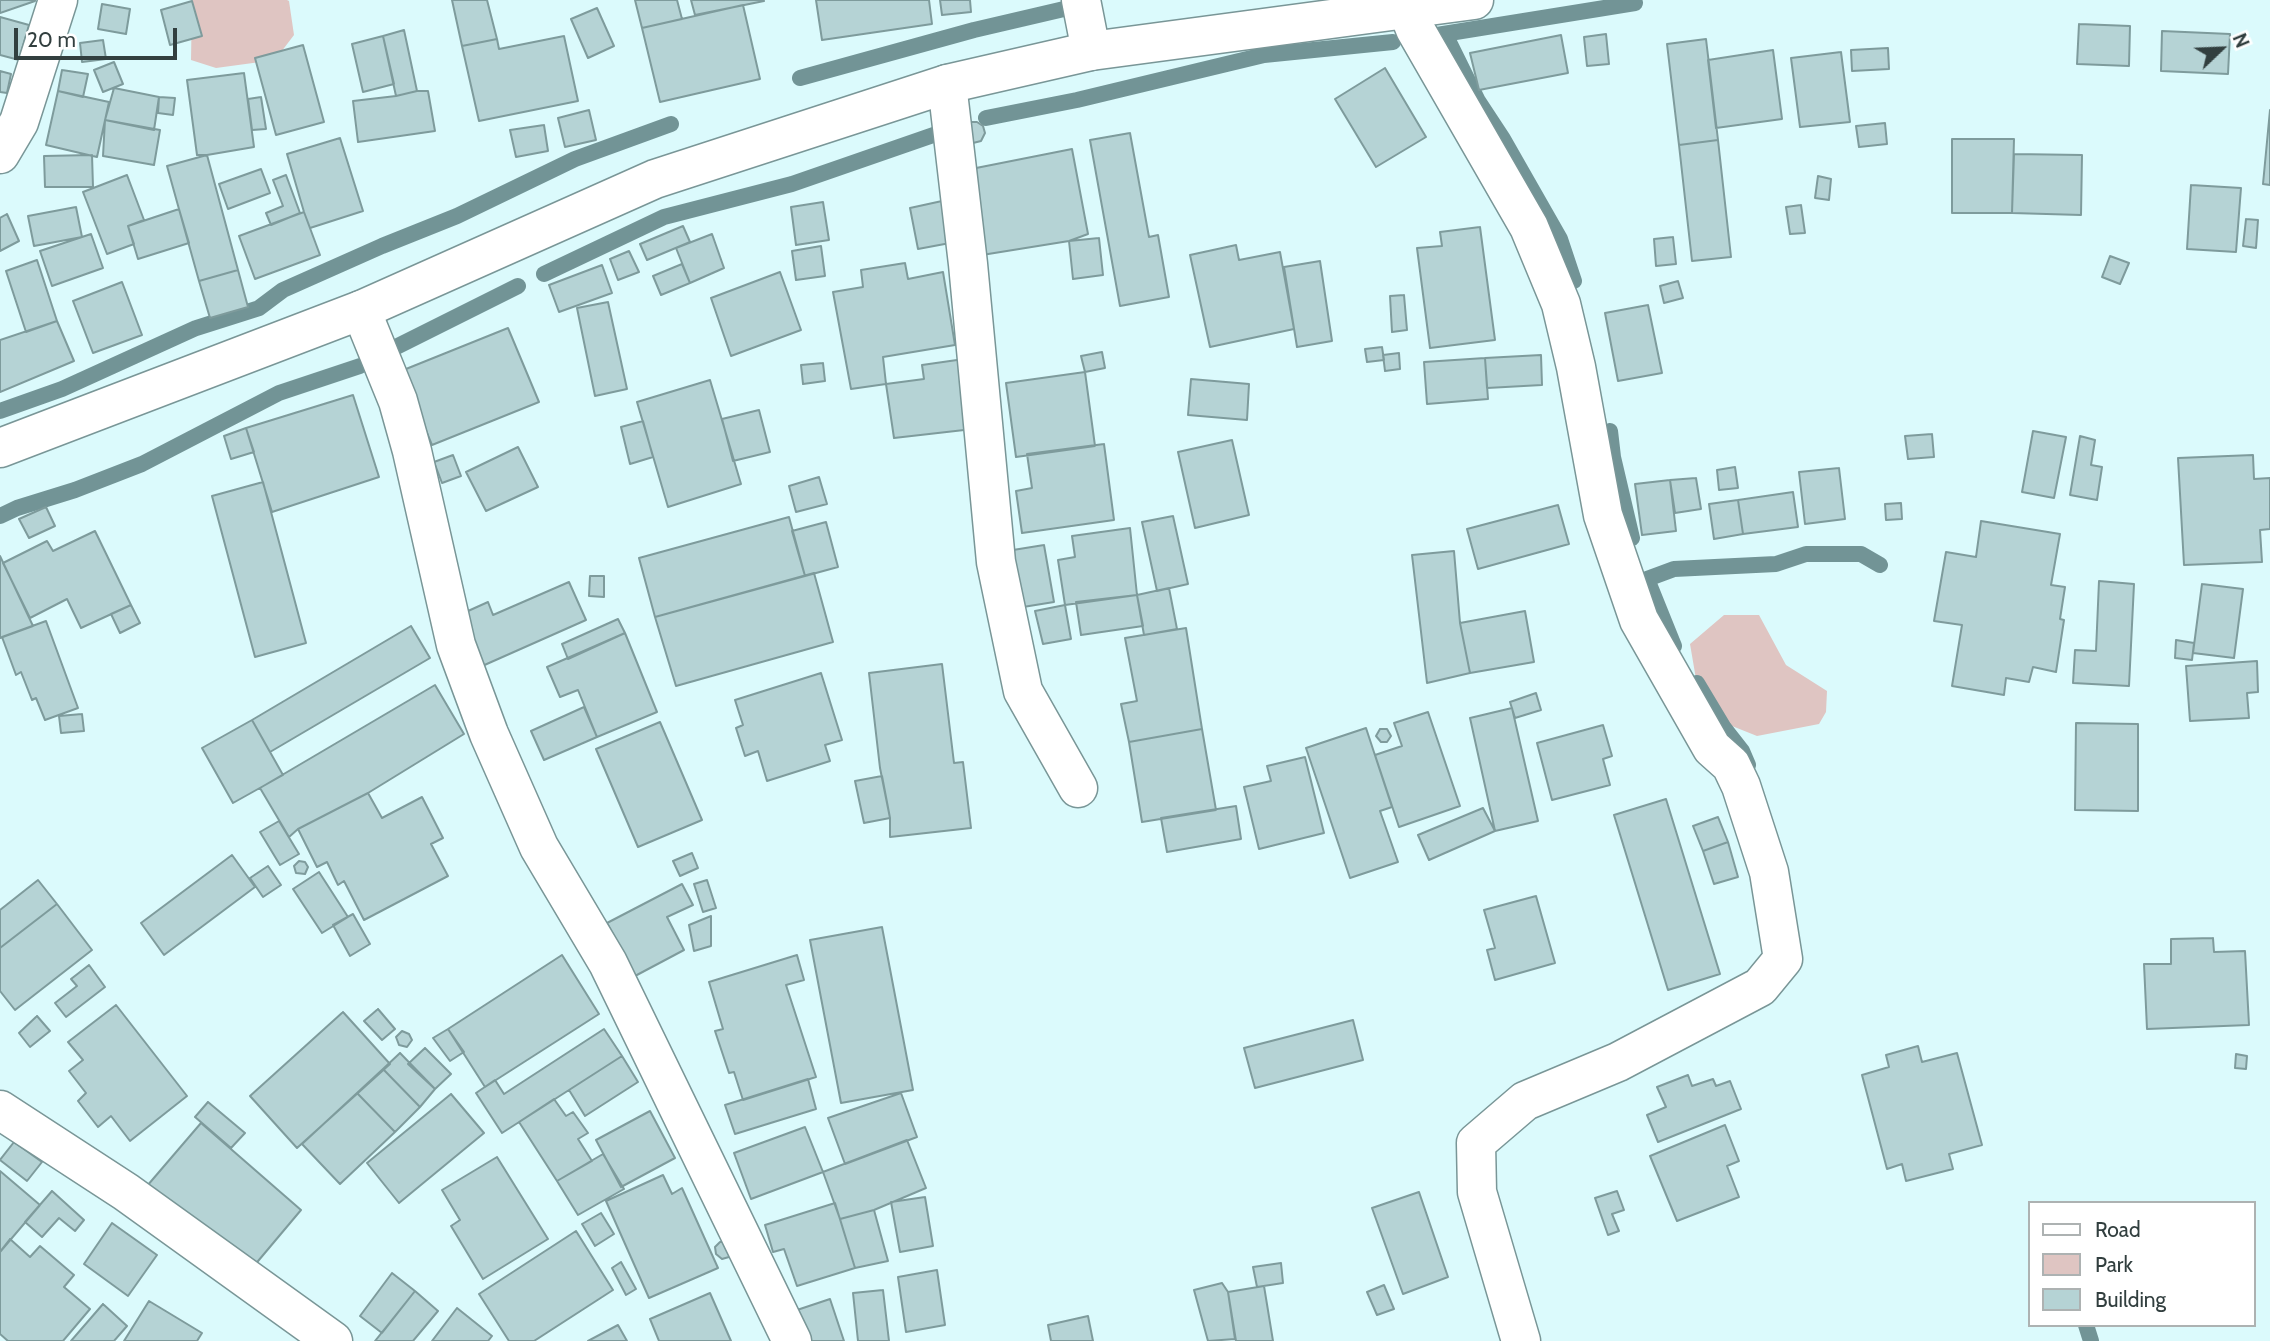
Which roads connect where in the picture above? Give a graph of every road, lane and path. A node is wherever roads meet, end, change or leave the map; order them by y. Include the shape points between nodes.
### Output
1 (58, 0) edge
2 (1081, 0) edge
3 (1474, 0) edge
4 (1407, 9) junction
5 (1091, 51) junction
6 (947, 83) junction
7 (0, 155) edge
8 (361, 310) junction
9 (0, 448) edge
10 (1078, 788) dead end
11 (0, 1110) edge
12 (333, 1341) edge
13 (792, 1341) edge
14 (1521, 1341) edge

1 - 7 street via 19,122
2 - 5 street
3 - 4 street
4 - 5 street
4 - 14 street via 1529,228 1561,304 1603,515 1639,620 1712,748 1731,765 1741,786 1769,872 1783,959 1760,987 1618,1062 1525,1101 1476,1143 1478,1192
5 - 6 street
6 - 8 street via 654,180
6 - 10 street via 996,562 1023,691
8 - 9 street
8 - 13 street via 397,401 456,646 489,734 539,846 608,963
11 - 12 street via 126,1192

